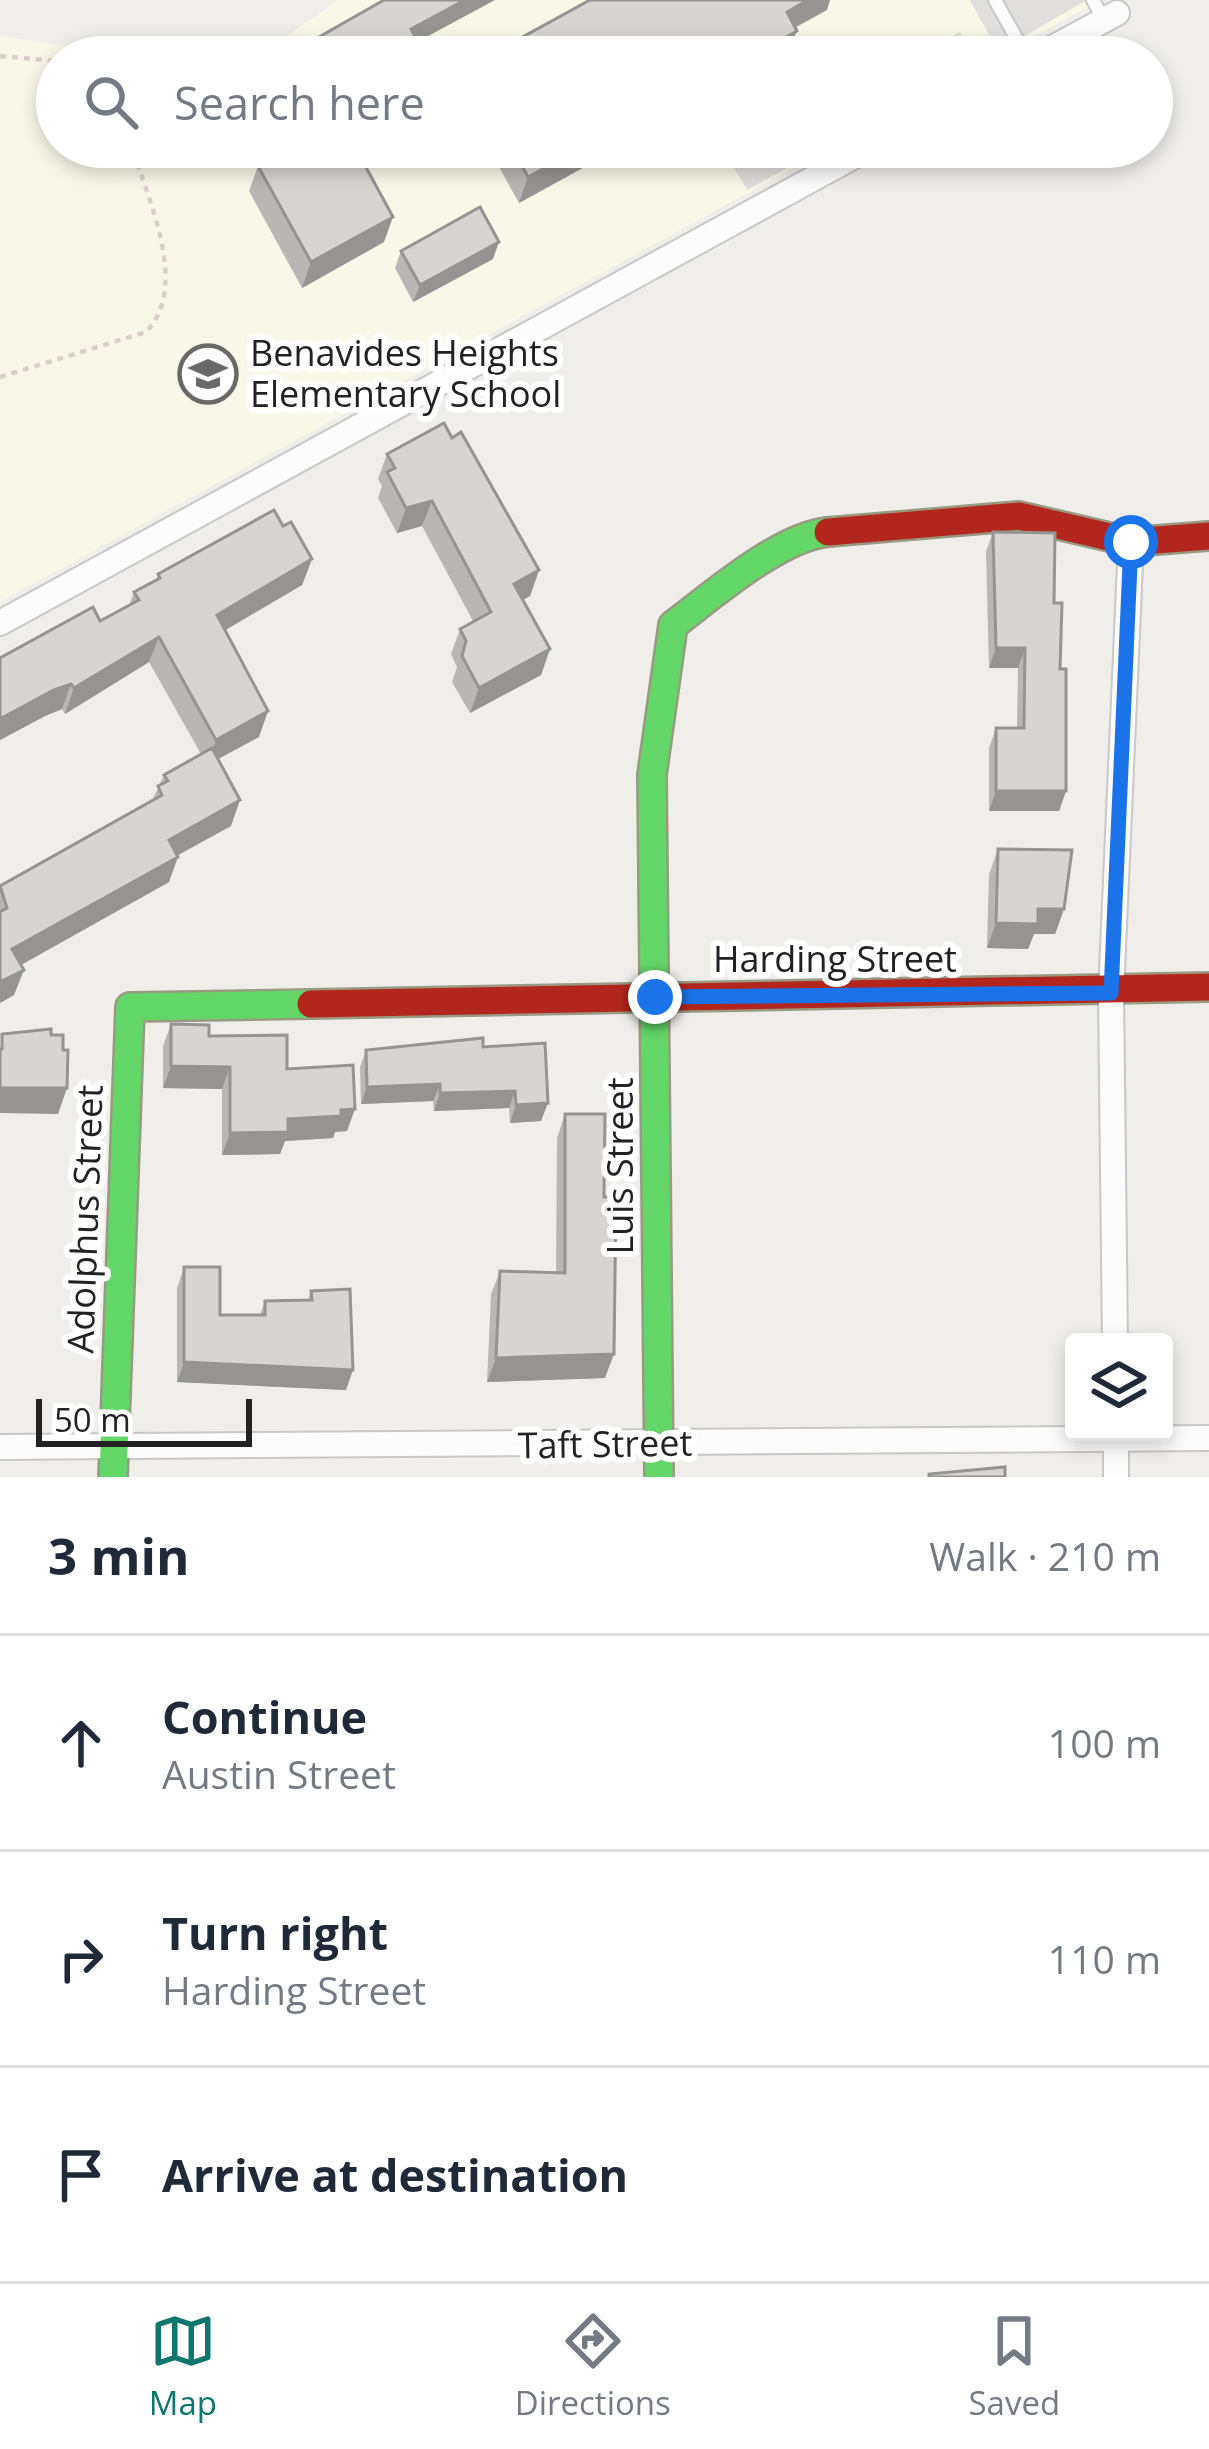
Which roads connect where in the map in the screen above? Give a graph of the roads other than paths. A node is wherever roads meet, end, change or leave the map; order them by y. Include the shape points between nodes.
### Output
1 (995, 0) edge
2 (1104, 11) edge
3 (1018, 36) edge
4 (1064, 36) edge
5 (833, 168) edge
6 (1209, 536) edge
7 (1131, 542) junction
8 (0, 623) edge
9 (1209, 987) edge
10 (1111, 993) junction
11 (655, 997) junction
12 (128, 1036) joint
13 (1115, 1333) edge
14 (1065, 1436) edge
15 (1173, 1437) edge
16 (1209, 1438) edge
17 (1116, 1441) edge
18 (658, 1444) junction
19 (0, 1447) edge
20 (112, 1463) edge
21 (659, 1477) edge
22 (1116, 1477) edge

1 - 3 lane
2 - 4 street
5 - 8 street
6 - 7 street, Luis Street
7 - 10 street
7 - 11 street, Luis Street via 1019,516 810,534 673,625 652,775
9 - 10 street, Harding Street
10 - 11 street, Harding Street
10 - 13 street
11 - 12 street, Harding Street via 130,1007
11 - 18 street, Luis Street
12 - 20 street, Adolphus Street
14 - 18 street, Taft Street
15 - 16 street, Taft Street
17 - 22 street
18 - 20 street, Taft Street
18 - 21 street, Luis Street
19 - 20 street, Taft Street

